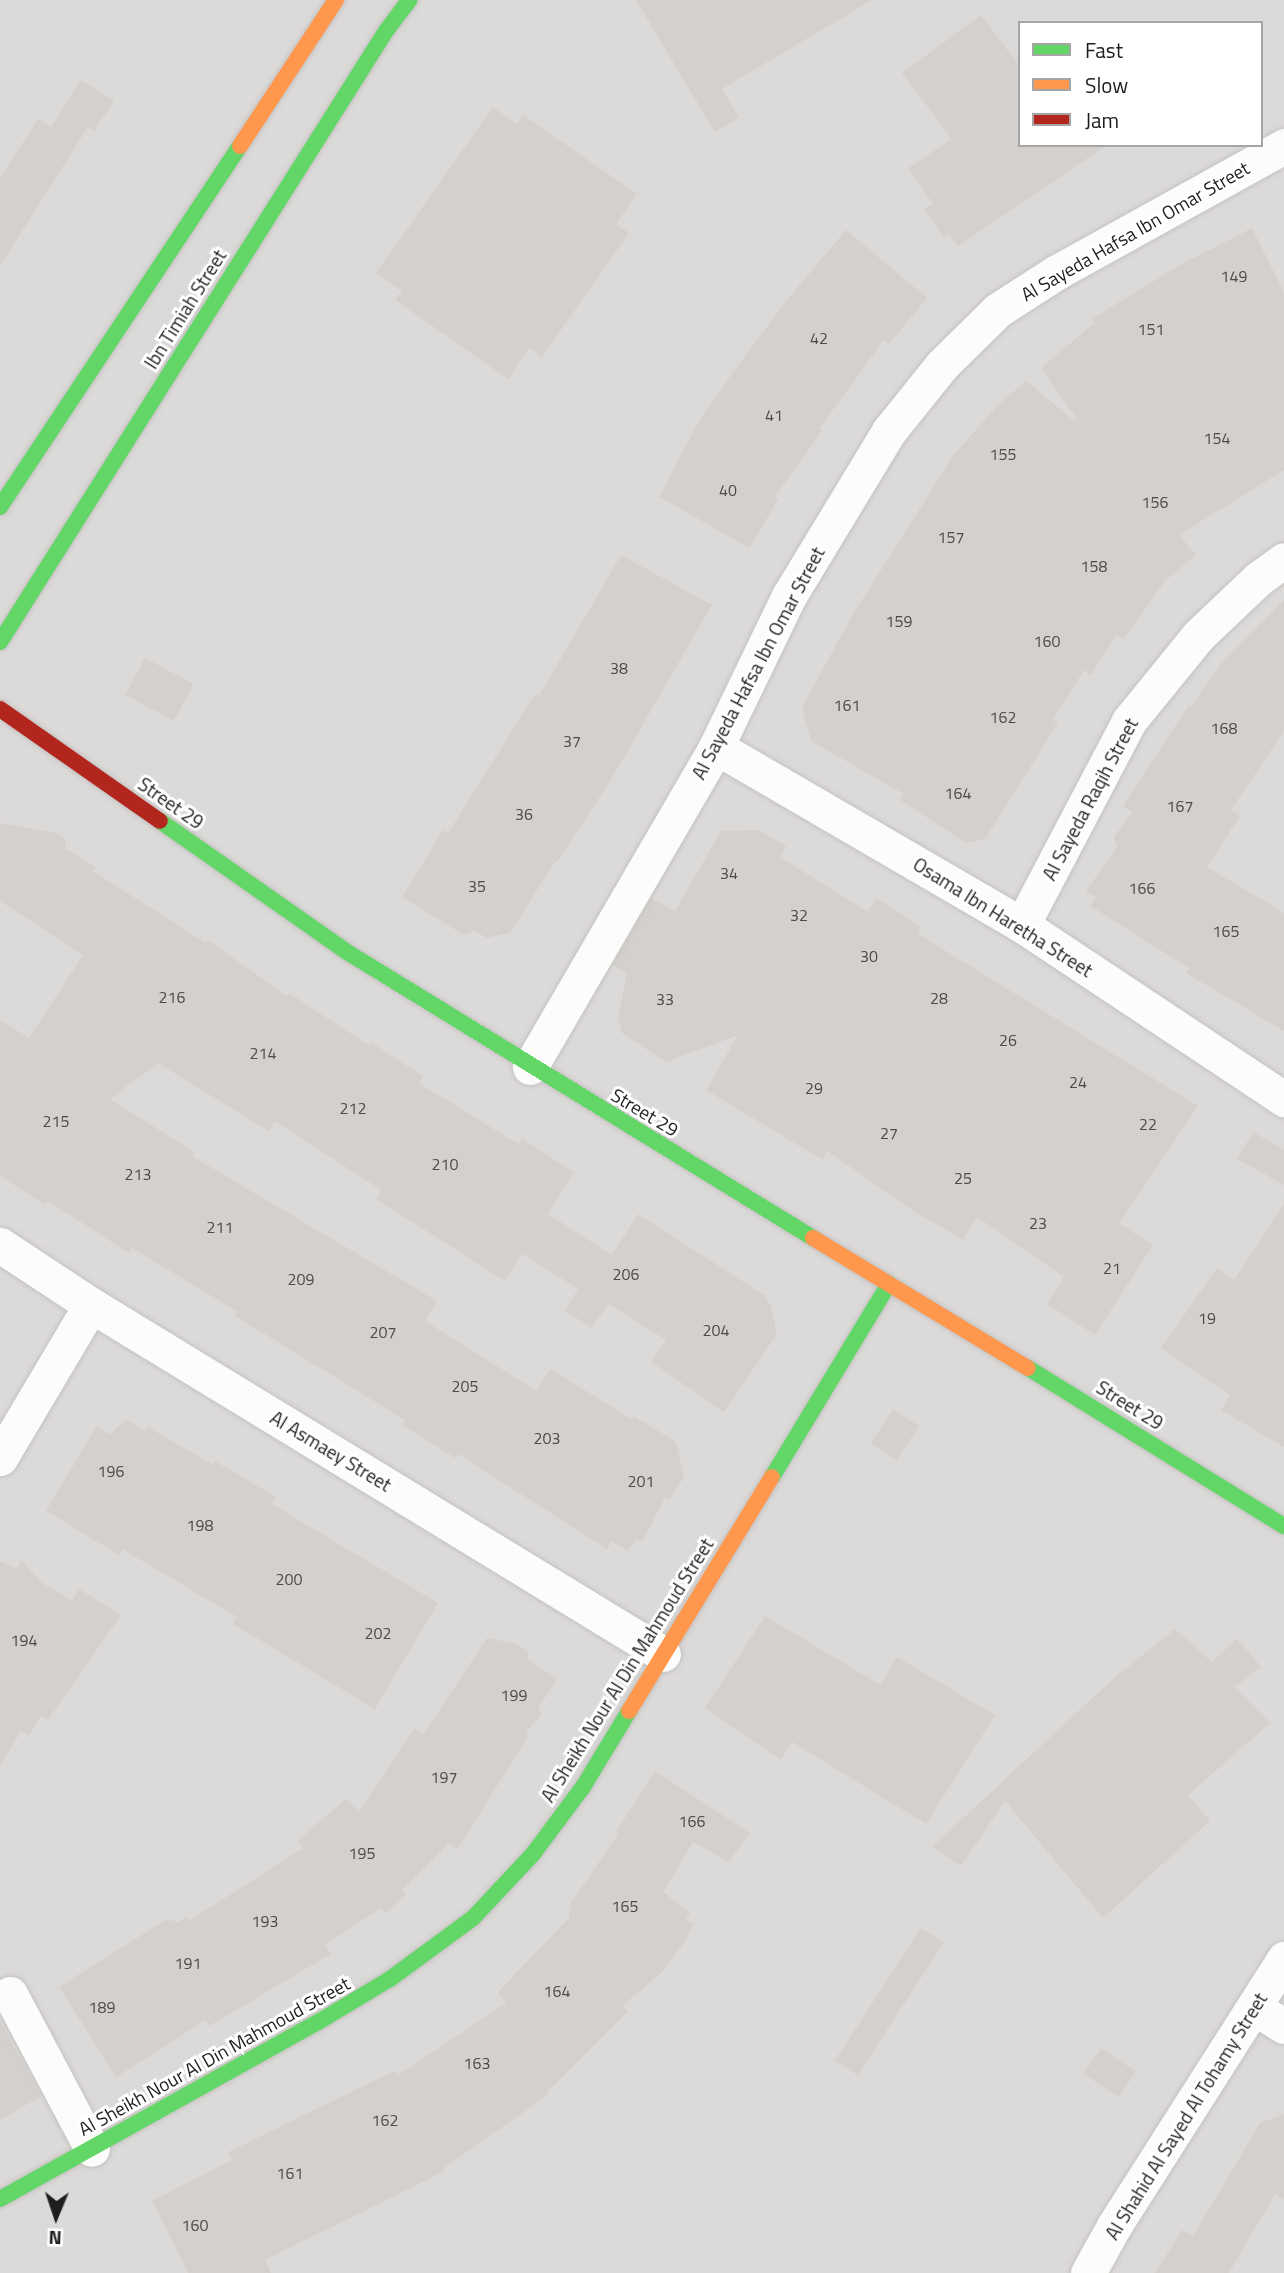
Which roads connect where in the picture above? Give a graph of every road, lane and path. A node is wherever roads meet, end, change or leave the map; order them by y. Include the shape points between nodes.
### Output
1 (336, 0) edge
2 (409, 0) edge
3 (1284, 146) edge
4 (0, 507) edge
5 (1284, 560) edge
6 (0, 642) edge
7 (0, 709) edge
8 (716, 747) junction
9 (1022, 925) junction
10 (530, 1068) junction
11 (1284, 1099) edge
12 (0, 1245) edge
13 (889, 1284) junction
14 (91, 1305) junction
15 (0, 1458) edge
16 (1284, 1526) edge
17 (663, 1654) junction
18 (1284, 1959) edge
19 (10, 1994) dead end
20 (1255, 2008) junction
21 (1284, 2026) edge
22 (92, 2149) junction
23 (0, 2199) edge
24 (1088, 2273) edge

1 - 4 street
2 - 6 street, Ibn Timiah Street
3 - 8 street, Al Sayeda Hafsa Ibn Omar Street via 1057,272 998,310 942,365 889,431 789,596
5 - 9 street, Al Sayeda Raqih Street via 1199,635 1129,721
7 - 10 street, Street 29 via 347,952
8 - 9 street, Osama Ibn Haretha Street
8 - 10 street, Al Sayeda Hafsa Ibn Omar Street
9 - 11 street, Osama Ibn Haretha Street
10 - 13 street, Street 29
12 - 14 street, Al Asmaey Street
13 - 16 street, Street 29
13 - 17 street, Al Sheikh Nour Al Din Mahmoud Street
14 - 15 street
14 - 17 street, Al Asmaey Street
17 - 22 street, Al Sheikh Nour Al Din Mahmoud Street via 583,1787 533,1854 473,1918 390,1979
18 - 20 street, Al Shahid Al Sayed Al Tohamy Street
19 - 22 street
20 - 21 street
20 - 24 street, Al Shahid Al Sayed Al Tohamy Street
22 - 23 street, Al Sheikh Nour Al Din Mahmoud Street

